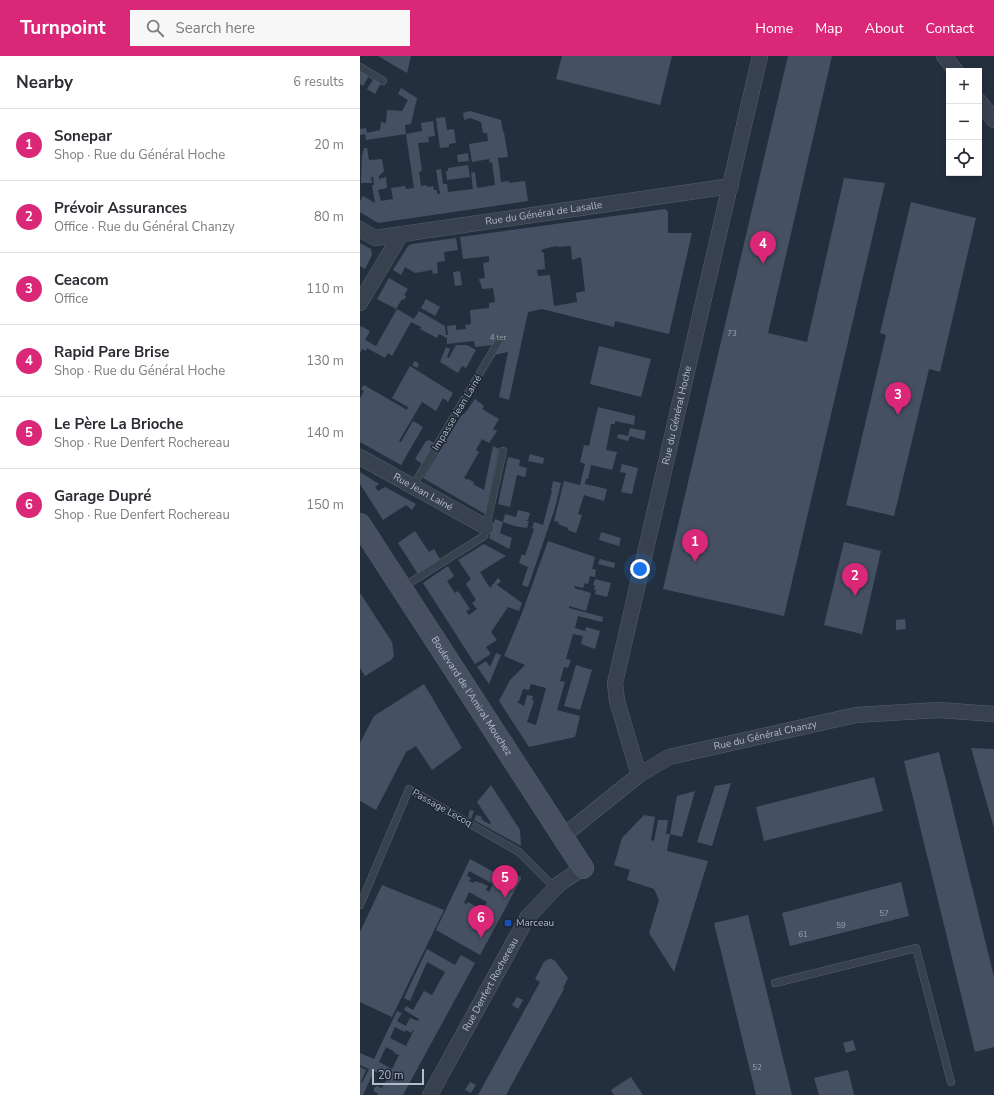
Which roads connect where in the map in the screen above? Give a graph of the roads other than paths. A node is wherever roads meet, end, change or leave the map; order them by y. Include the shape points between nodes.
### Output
1 (760, 56) edge
2 (944, 56) edge
3 (360, 67) edge
4 (954, 68) edge
5 (383, 81) dead end
6 (981, 104) edge
7 (994, 120) edge
8 (731, 186) junction
9 (360, 229) edge
10 (401, 234) junction
11 (360, 303) edge
12 (500, 339) dead end
13 (503, 451) dead end
14 (360, 457) edge
15 (413, 486) junction
16 (360, 524) edge
17 (486, 527) junction
18 (401, 588) junction
19 (994, 714) edge
20 (639, 775) junction
21 (563, 836) junction
22 (583, 868) joint
23 (555, 888) junction
24 (360, 905) edge
25 (775, 983) dead end
26 (951, 1082) dead end
27 (430, 1095) edge

1 - 8 street, Rue du Général Hoche
2 - 4 street
3 - 5 lane
6 - 7 street
8 - 10 street, Rue du Général de Lasalle
8 - 20 street, Rue du Général Hoche via 615,683 617,701
9 - 10 street, Rue du Général de Lasalle via 376,238
10 - 11 street
12 - 15 lane, Impasse Jean Lainé
13 - 17 lane
14 - 15 street, Rue Jean Lainé
15 - 17 street, Rue Jean Lainé
16 - 18 main road, Boulevard de l'Amiral Mouchez
17 - 18 lane via 484,536
18 - 21 main road, Boulevard de l'Amiral Mouchez
19 - 20 street, Rue du Général Chanzy via 938,710 856,715 669,757
20 - 21 street, Rue du Général Chanzy
21 - 22 main road, Boulevard de l'Amiral Mouchez
22 - 23 street, Rue Denfert Rochereau
23 - 24 lane, Passage Lecoq via 519,852 409,789
23 - 27 street, Rue Denfert Rochereau via 527,918
25 - 26 lane via 916,948

